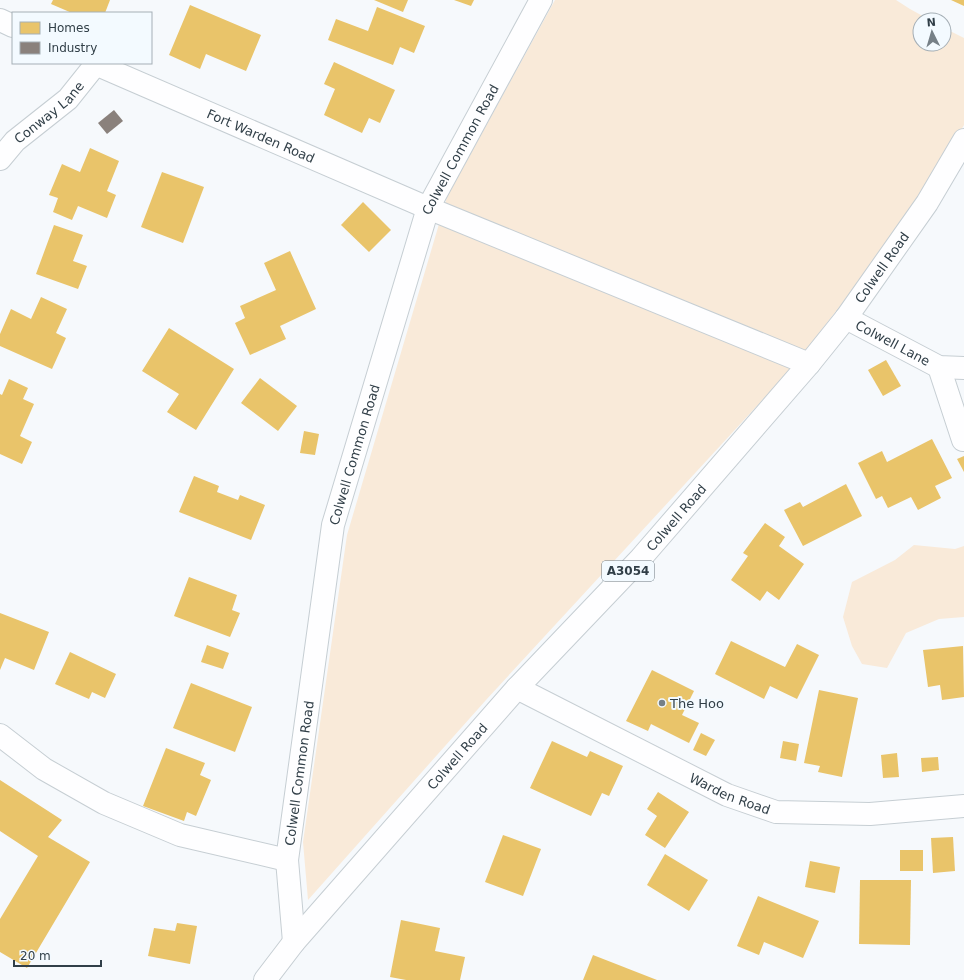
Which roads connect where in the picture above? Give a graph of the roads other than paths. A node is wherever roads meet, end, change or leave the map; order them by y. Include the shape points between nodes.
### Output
1 (541, 0) edge
2 (0, 20) edge
3 (12, 26) edge
4 (94, 64) edge
5 (964, 140) edge
6 (0, 159) edge
7 (428, 208) junction
8 (846, 318) junction
9 (809, 364) junction
10 (939, 368) junction
11 (964, 368) edge
12 (963, 440) dead end
13 (517, 688) junction
14 (0, 735) edge
15 (964, 806) edge
16 (287, 860) junction
17 (294, 942) junction
18 (265, 980) edge

1 - 7 street, Colwell Common Road
2 - 3 street
4 - 6 street, Conway Lane via 68,99 15,141
4 - 7 street, Fort Warden Road
5 - 8 street, Colwell Road / A3054 via 927,203
7 - 9 street, Fort Warden Road
7 - 16 street, Colwell Common Road via 333,525
8 - 9 street, Colwell Road / A3054
8 - 10 street, Colwell Lane
9 - 13 street, Colwell Road / A3054 via 641,558
10 - 11 street, Colwell Lane
10 - 12 street
13 - 15 street, Warden Road via 727,795 776,812 870,814
13 - 17 street, Colwell Road / A3054
14 - 16 street via 44,769 104,803 180,835
16 - 17 street, Colwell Common Road
17 - 18 street, Colwell Road / A3054

